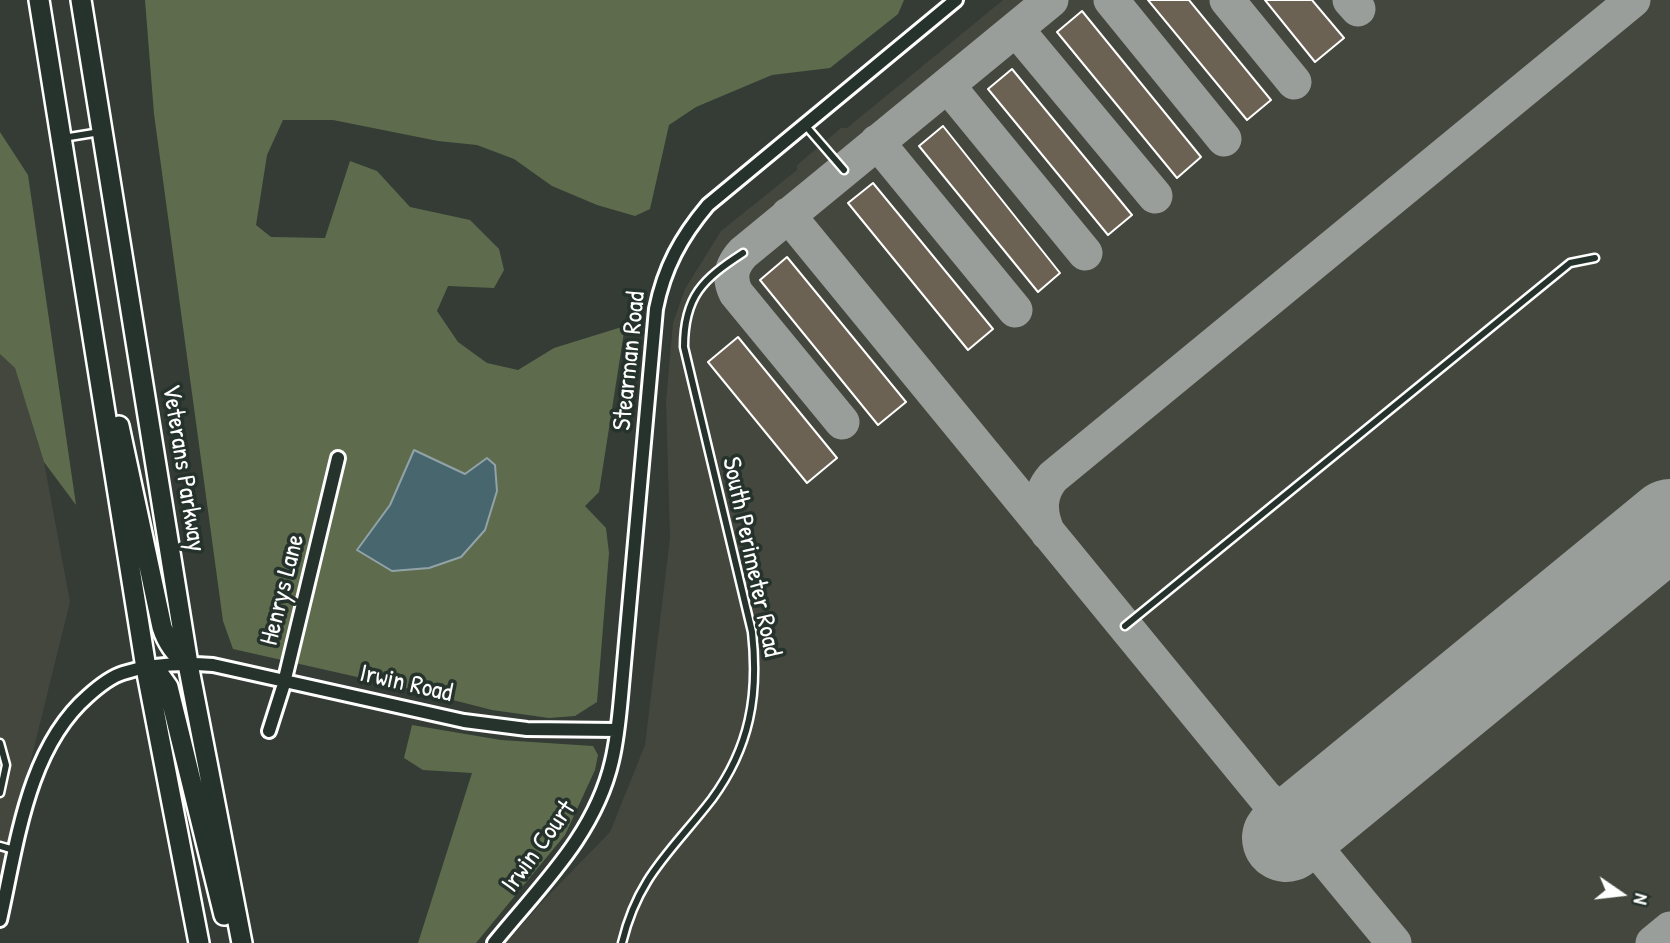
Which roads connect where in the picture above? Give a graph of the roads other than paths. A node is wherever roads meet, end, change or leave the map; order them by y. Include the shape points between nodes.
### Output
1 (39, 0) edge
2 (81, 0) edge
3 (956, 0) edge
4 (806, 125) junction
5 (102, 131) junction
6 (61, 139) junction
7 (844, 170) dead end
8 (743, 253) dead end
9 (1595, 258) dead end
10 (89, 320) junction
11 (338, 458) dead end
12 (1125, 626) dead end
13 (188, 664) junction
14 (146, 668) junction
15 (285, 679) junction
16 (617, 730) junction
17 (269, 731) dead end
18 (0, 743) edge
19 (0, 793) edge
20 (0, 846) edge
21 (16, 850) junction
22 (193, 918) junction
23 (0, 920) edge
24 (191, 943) edge
25 (199, 943) edge
26 (231, 943) edge
27 (242, 943) edge
28 (494, 943) edge
29 (621, 943) edge

1 - 6 highway
2 - 5 highway, Veterans Parkway
3 - 4 street, Stearman Road
4 - 7 lane
4 - 16 street, Stearman Road via 708,205 678,244 660,287
5 - 6 lane
5 - 13 highway, Veterans Parkway
6 - 10 highway
8 - 29 lane, South Perimeter Road via 703,284 686,319 684,347 752,632 756,664 751,714 726,779 653,869
9 - 12 lane via 1570,263
10 - 13 highway via 103,338 164,634
10 - 14 highway
11 - 15 street, Henrys Lane
13 - 14 street, Irwin Road
13 - 15 street, Irwin Road
13 - 27 highway, Veterans Parkway
14 - 21 street, Irwin Road via 107,681 79,703 58,729 32,785
14 - 22 highway
14 - 26 highway via 158,673 168,687
15 - 16 street, Irwin Road via 500,726
15 - 17 street, Henrys Lane
16 - 28 street, Irwin Court via 608,776 589,822 554,873
18 - 19 lane via 6,765
20 - 21 lane
21 - 23 street, Irwin Road
22 - 24 highway
22 - 25 highway

